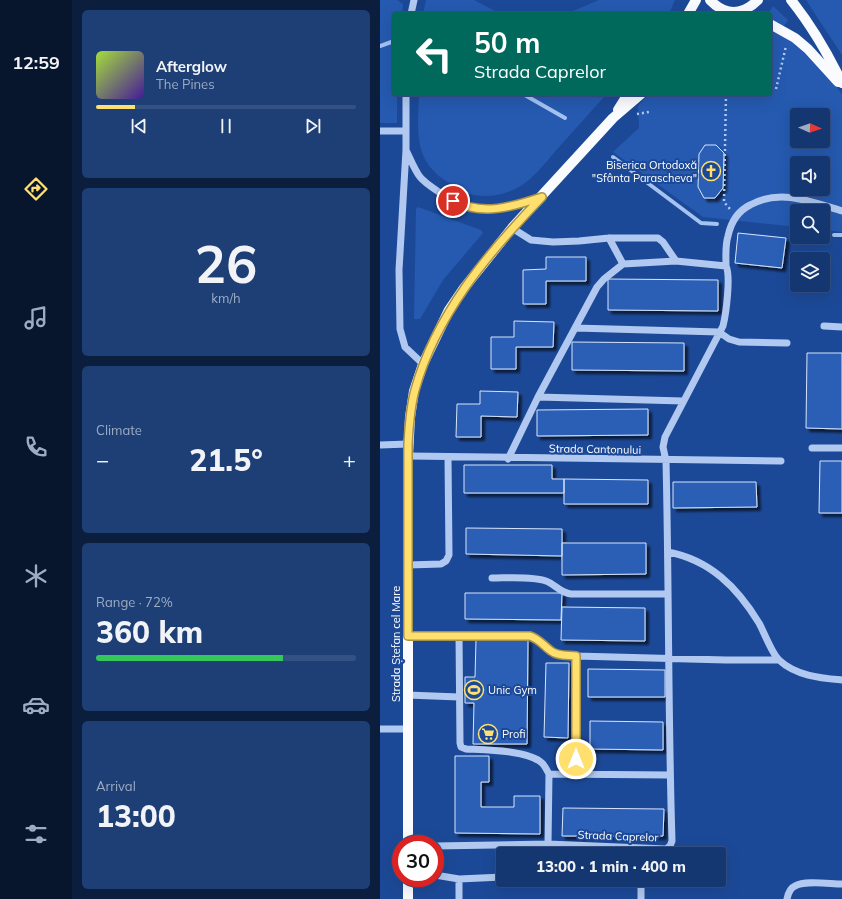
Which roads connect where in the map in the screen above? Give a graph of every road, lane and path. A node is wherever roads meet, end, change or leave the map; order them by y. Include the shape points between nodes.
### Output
1 (414, 0) edge
2 (696, 0) edge
3 (710, 0) edge
4 (758, 0) edge
5 (791, 0) edge
6 (411, 12) edge
7 (689, 12) edge
8 (734, 12) edge
9 (742, 12) edge
10 (772, 25) edge
11 (791, 36) junction
12 (842, 83) edge
13 (842, 86) edge
14 (776, 89) dead end
15 (406, 96) edge
16 (627, 96) edge
17 (639, 96) edge
18 (726, 96) edge
19 (613, 118) junction
20 (380, 131) edge
21 (406, 131) junction
22 (406, 150) junction
23 (542, 197) junction
24 (842, 211) edge
25 (736, 216) junction
26 (512, 228) junction
27 (609, 238) junction
28 (676, 261) junction
29 (623, 264) junction
30 (726, 266) junction
31 (824, 326) dead end
32 (842, 327) edge
33 (575, 328) junction
34 (719, 332) junction
35 (787, 344) dead end
36 (423, 364) junction
37 (538, 397) junction
38 (683, 401) junction
39 (408, 444) junction
40 (380, 445) edge
41 (812, 448) dead end
42 (842, 448) edge
43 (408, 456) junction
44 (448, 457) junction
45 (508, 459) junction
46 (666, 461) junction
47 (781, 461) dead end
48 (668, 552) junction
49 (408, 565) junction
50 (492, 578) dead end
51 (668, 594) junction
52 (459, 635) junction
53 (408, 636) junction
54 (576, 656) junction
55 (669, 658) junction
56 (778, 660) junction
57 (842, 680) edge
58 (408, 696) junction
59 (459, 697) junction
60 (380, 729) edge
61 (407, 729) junction
62 (549, 774) junction
63 (577, 774) junction
64 (670, 775) junction
65 (408, 835) edge
66 (548, 844) junction
67 (444, 846) edge
68 (444, 876) edge
69 (496, 877) edge
70 (459, 879) junction
71 (842, 884) edge
72 (408, 887) edge
73 (641, 887) edge
74 (408, 899) edge
75 (459, 899) edge
76 (641, 899) edge
77 (787, 899) edge

1 - 6 street
2 - 7 main road
3 - 8 main road via 722,10
4 - 9 main road
5 - 12 main road via 804,16
10 - 11 main road
11 - 13 main road via 808,49
11 - 14 path via 782,60
15 - 21 street
16 - 19 main road, Strada Ștefan cel Mare
17 - 19 main road, Strada Ștefan cel Mare
18 - 25 path via 724,202
19 - 23 main road, Strada Ștefan cel Mare
20 - 21 street
21 - 22 street
22 - 23 street via 420,177 445,197 462,205 474,209 497,209
22 - 36 street via 399,270 400,329 405,347
23 - 26 main road, Strada Ștefan cel Mare
24 - 25 street via 797,198 780,196 754,202
25 - 30 street via 728,236
26 - 27 street via 531,240 553,242
26 - 36 main road, Strada Ștefan cel Mare via 449,310
27 - 28 street via 658,238
27 - 29 street
28 - 29 street
28 - 30 street
29 - 33 street via 597,288
30 - 34 street via 726,310
31 - 32 street
33 - 34 street
33 - 37 street
34 - 35 street via 739,342
34 - 38 street
36 - 39 main road, Strada Ștefan cel Mare via 414,391
37 - 38 street
37 - 45 street
38 - 46 street via 665,437 663,447
39 - 40 street
39 - 43 main road, Strada Ștefan cel Mare
41 - 42 street
43 - 44 street, Strada Cantonului
43 - 49 main road, Strada Ștefan cel Mare
44 - 45 street, Strada Cantonului
44 - 49 street via 449,555 441,564
45 - 46 street, Strada Cantonului
46 - 47 street, Strada Cantonului
46 - 48 street
48 - 51 street
48 - 56 street via 693,559 710,568 733,588 759,623
49 - 53 main road, Strada Ștefan cel Mare
50 - 51 street via 540,579 571,594
51 - 55 street
52 - 53 street
52 - 54 street via 530,636 538,638 551,651
52 - 59 street
53 - 58 main road, Strada Ștefan cel Mare
54 - 55 street
54 - 63 street
55 - 56 street
55 - 64 street
56 - 57 street via 802,674
58 - 59 street
58 - 61 main road, Strada Ștefan cel Mare
59 - 62 street via 461,747 523,755 542,764
60 - 61 street
61 - 65 main road, Strada Ștefan cel Mare
62 - 63 street
62 - 66 street
63 - 64 street
64 - 66 street, Strada Caprelor via 670,846 666,848
66 - 67 street, Strada Caprelor
68 - 70 street
69 - 70 street
70 - 75 street
71 - 77 street via 806,883 794,886
72 - 74 main road
73 - 76 street

